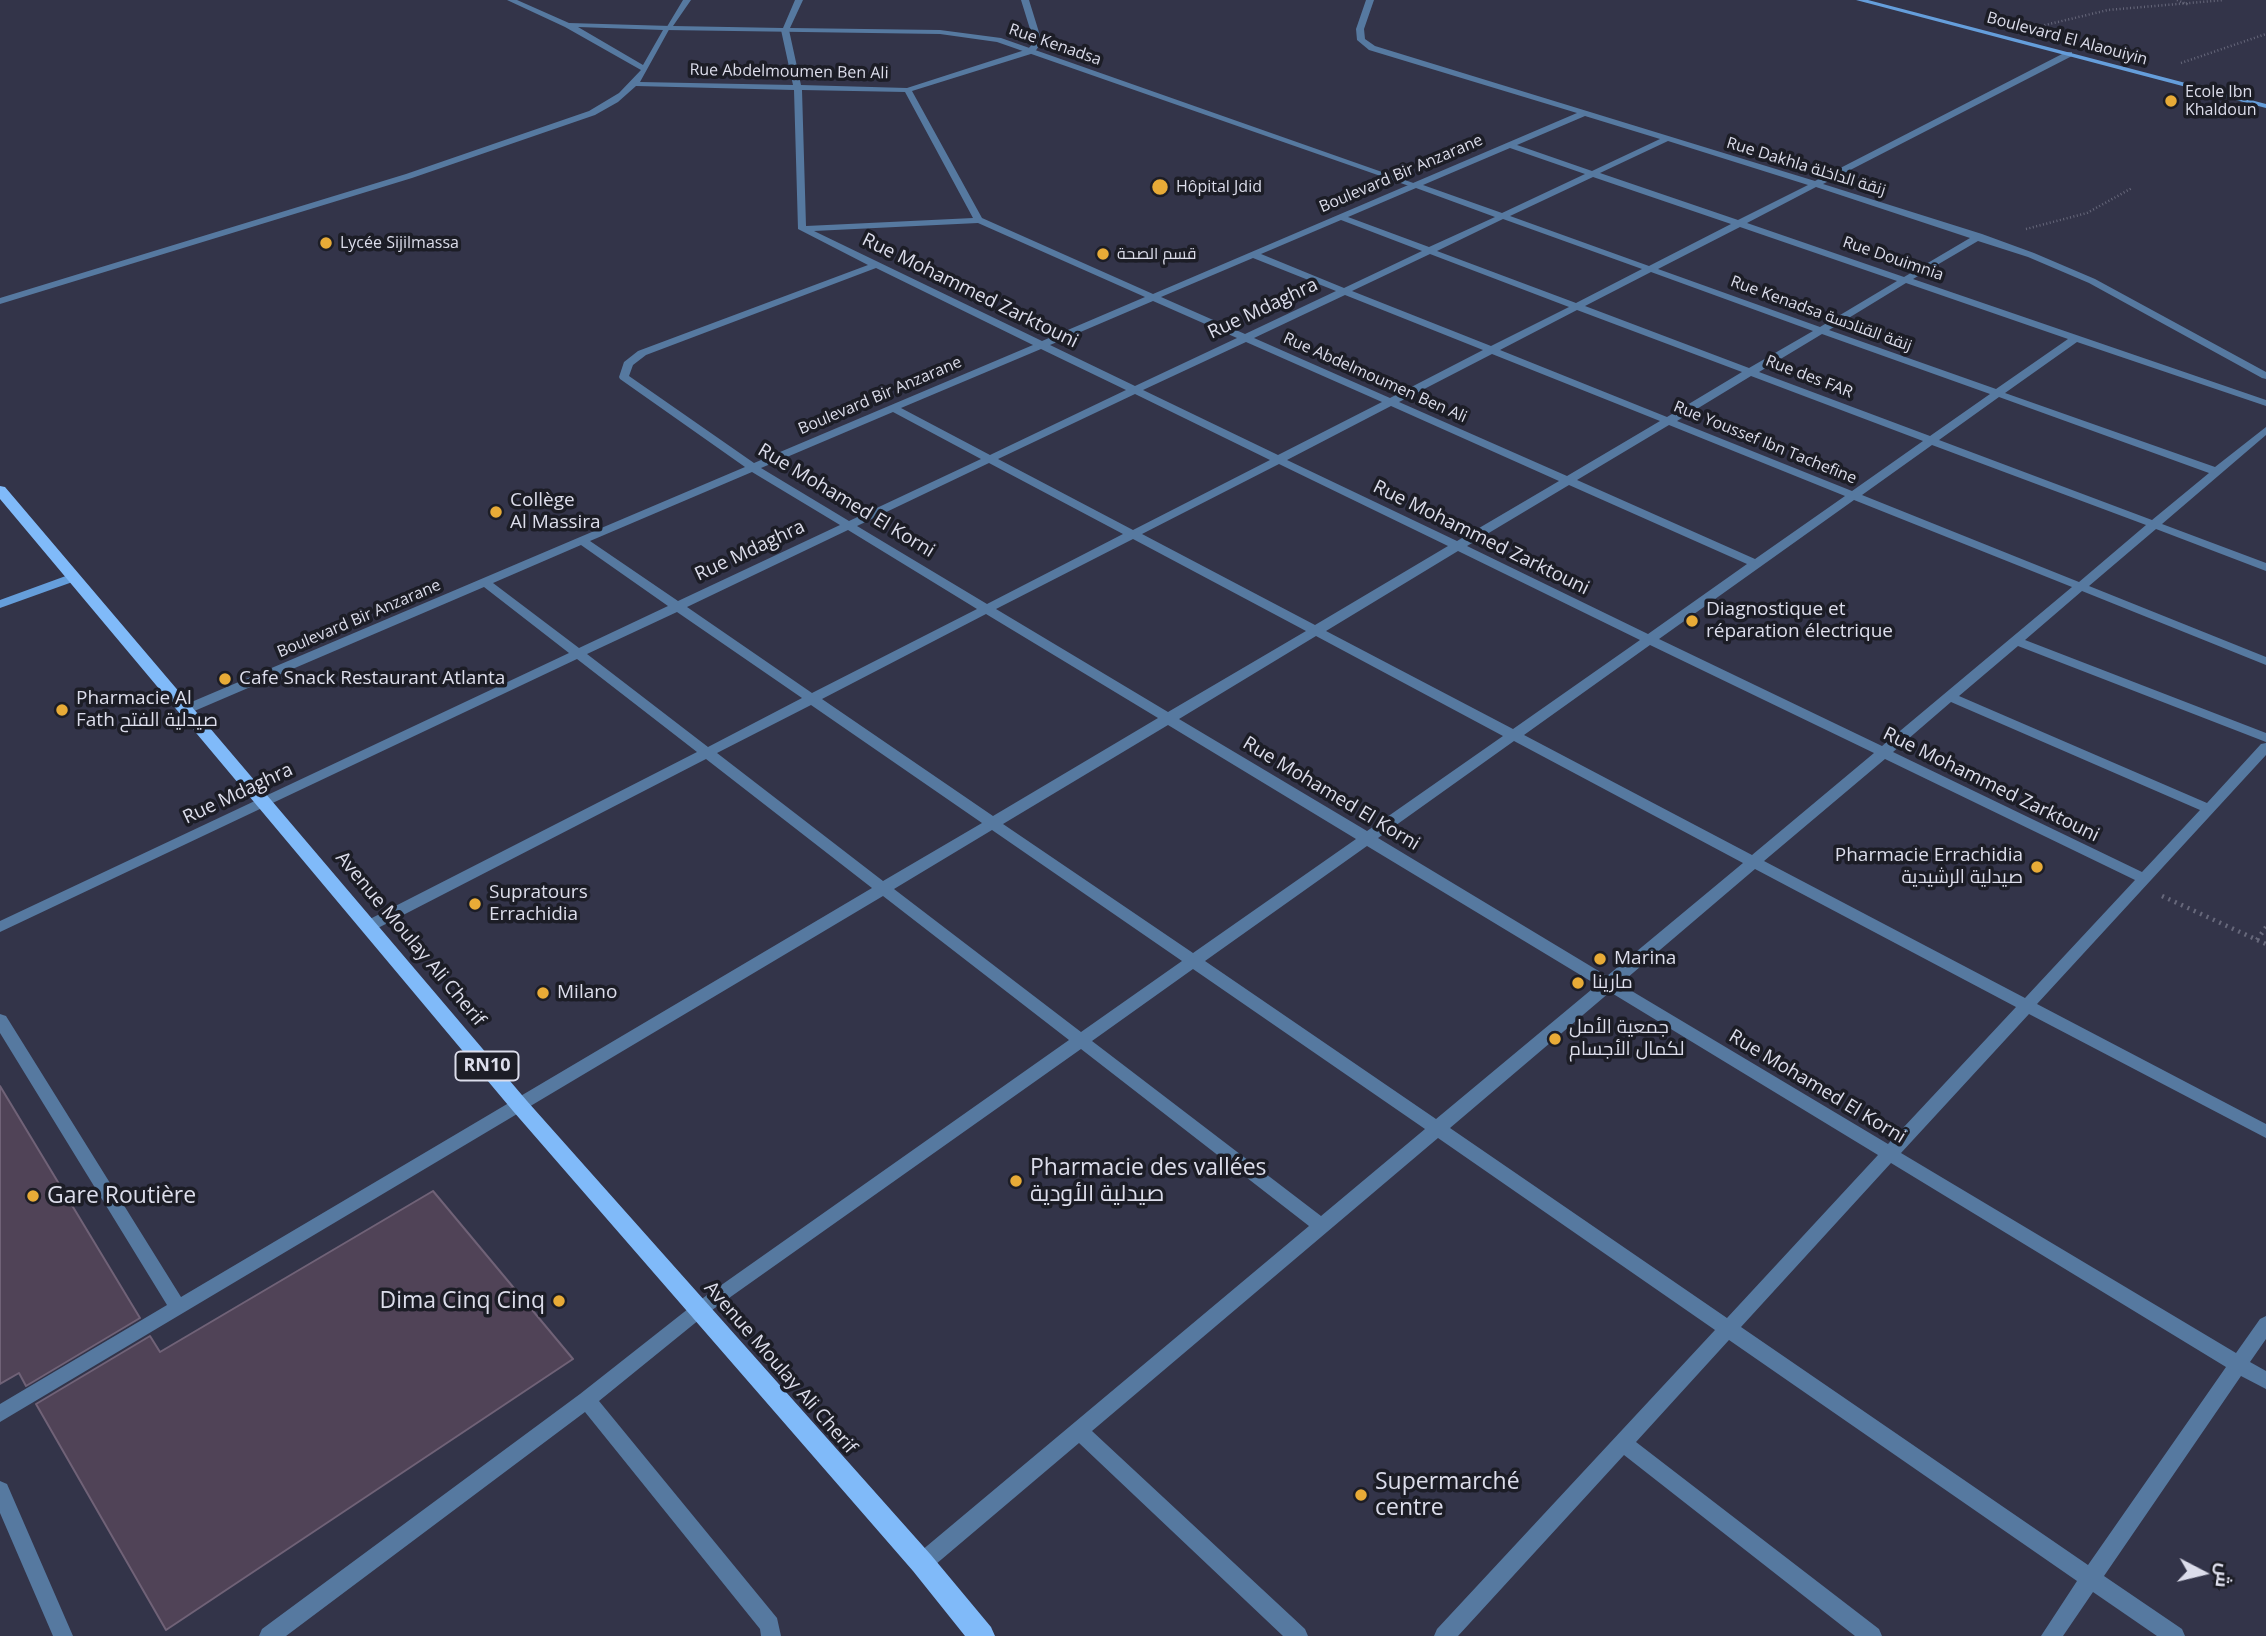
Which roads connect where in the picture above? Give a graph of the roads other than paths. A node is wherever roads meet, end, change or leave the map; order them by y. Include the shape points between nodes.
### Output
1 (511, 0) edge
2 (544, 0) edge
3 (687, 0) edge
4 (799, 0) edge
5 (1025, 0) edge
6 (1370, 0) edge
7 (1860, 0) edge
8 (536, 9) junction
9 (568, 25) junction
10 (668, 28) junction
11 (785, 30) junction
12 (1031, 51) junction
13 (2069, 54) junction
14 (645, 69) junction
15 (636, 84) junction
16 (798, 88) junction
17 (908, 90) junction
18 (2266, 106) edge
19 (1585, 113) junction
20 (1668, 138) junction
21 (1509, 145) junction
22 (1594, 174) junction
23 (1815, 184) junction
24 (1415, 185) junction
25 (1503, 216) junction
26 (1340, 217) junction
27 (979, 220) junction
28 (1739, 223) junction
29 (802, 229) junction
30 (1979, 236) junction
31 (1430, 251) junction
32 (1252, 254) junction
33 (876, 265) junction
34 (1650, 269) junction
35 (1905, 280) junction
36 (1344, 292) junction
37 (1152, 298) junction
38 (0, 301) edge
39 (1577, 306) junction
40 (1821, 330) junction
41 (2076, 338) junction
42 (1245, 339) junction
43 (1041, 345) junction
44 (1491, 350) junction
45 (1751, 372) junction
46 (2266, 376) edge
47 (1135, 391) junction
48 (1998, 394) junction
49 (1390, 402) junction
50 (2266, 403) edge
51 (893, 408) junction
52 (1668, 421) junction
53 (2266, 430) edge
54 (1932, 440) junction
55 (990, 459) junction
56 (1278, 460) junction
57 (753, 468) junction
58 (2217, 472) junction
59 (1569, 481) junction
60 (0, 490) edge
61 (1854, 496) junction
62 (2154, 524) junction
63 (849, 526) junction
64 (1132, 534) junction
65 (582, 541) junction
66 (1458, 547) junction
67 (1757, 564) junction
68 (2266, 567) edge
69 (74, 577) junction
70 (485, 582) junction
71 (2081, 586) junction
72 (0, 604) edge
73 (678, 607) junction
74 (987, 609) junction
75 (1317, 631) junction
76 (1650, 640) junction
77 (2015, 641) junction
78 (578, 654) junction
79 (2266, 661) edge
80 (1950, 697) junction
81 (812, 699) junction
82 (187, 709) junction
83 (1169, 719) junction
84 (1514, 736) junction
85 (2266, 738) edge
86 (2266, 747) edge
87 (706, 753) junction
88 (1883, 753) junction
89 (262, 804) junction
90 (2209, 809) junction
91 (994, 824) junction
92 (1368, 839) junction
93 (1754, 862) junction
94 (2142, 882) junction
95 (884, 889) junction
96 (370, 925) junction
97 (0, 927) edge
98 (1194, 961) junction
99 (1609, 984) junction
100 (2027, 1006) junction
101 (0, 1020) edge
102 (1081, 1041) junction
103 (520, 1106) junction
104 (1438, 1129) junction
105 (2266, 1132) edge
106 (1890, 1154) junction
107 (1322, 1226) junction
108 (178, 1308) junction
109 (699, 1310) junction
110 (2266, 1324) edge
111 (1728, 1329) junction
112 (2238, 1364) junction
113 (2266, 1381) edge
114 (587, 1400) junction
115 (0, 1414) edge
116 (1079, 1431) junction
117 (1623, 1443) junction
118 (0, 1490) edge
119 (922, 1563) junction
120 (2091, 1578) junction
121 (62, 1636) edge
122 (269, 1636) edge
123 (771, 1636) edge
124 (982, 1636) edge
125 (1298, 1636) edge
126 (1444, 1636) edge
127 (1872, 1636) edge
128 (2051, 1636) edge
129 (2175, 1636) edge

1 - 8 street
2 - 8 street
3 - 10 street
4 - 11 street
5 - 12 street via 1038,33
6 - 19 street, Rue Dakhla زنقة الداخلة via 1360,29 1361,40 1372,48
7 - 13 street, Boulevard El Alaouiyin
8 - 9 street
9 - 10 street, Rue Kenadsa
9 - 14 street
10 - 11 street, Rue Kenadsa
10 - 14 street
11 - 12 street, Rue Kenadsa via 940,32 988,38
11 - 16 street
12 - 17 street
12 - 24 street, Rue Kenadsa
13 - 18 street, Boulevard El Alaouiyin
13 - 23 street
14 - 15 street
15 - 16 street, Rue Abdelmoumen Ben Ali
15 - 38 street via 620,99 592,113 410,176
16 - 17 street, Rue Abdelmoumen Ben Ali
16 - 29 street
17 - 27 street, Rue Abdelmoumen Ben Ali
19 - 20 street, Rue Dakhla زنقة الداخلة
19 - 21 street, Boulevard Bir Anzarane
20 - 22 street, Rue Mdaghra
20 - 23 street, Rue Dakhla زنقة الداخلة
21 - 22 street, Rue Douimnia
21 - 24 street, Boulevard Bir Anzarane
22 - 25 street, Rue Mdaghra
22 - 28 street, Rue Douimnia
23 - 28 street
23 - 30 street, Rue Dakhla زنقة الداخلة
24 - 25 street, Rue Kenadsa زنقة القنادسة
24 - 26 street, Boulevard Bir Anzarane
25 - 31 street, Rue Mdaghra
25 - 34 street, Rue Kenadsa زنقة القنادسة
26 - 31 street, Rue des FAR
26 - 32 street, Boulevard Bir Anzarane
27 - 29 street
27 - 37 street, Rue Abdelmoumen Ben Ali
28 - 34 street
28 - 35 street, Rue Douimnia
29 - 33 street, Rue Mohammed Zarktouni
30 - 35 street
30 - 46 street, Rue Dakhla زنقة الداخلة via 2092,281
31 - 36 street, Rue Mdaghra
31 - 39 street, Rue des FAR
32 - 36 street, Rue Youssef Ibn Tachefine
32 - 37 street, Boulevard Bir Anzarane
33 - 43 street, Rue Mohammed Zarktouni
33 - 57 street, Rue Mohamed El Korni via 642,353 628,364 624,377
34 - 39 street
34 - 40 street, Rue Kenadsa زنقة القنادسة
35 - 40 street
35 - 41 street, Rue Douimnia
36 - 42 street, Rue Mdaghra
36 - 44 street, Rue Youssef Ibn Tachefine
37 - 42 street, Rue Abdelmoumen Ben Ali
37 - 43 street, Boulevard Bir Anzarane
39 - 44 street
39 - 45 street, Rue des FAR
40 - 45 street
40 - 48 street, Rue Kenadsa زنقة القنادسة
41 - 48 street
41 - 50 street, Rue Douimnia
42 - 47 street, Rue Mdaghra
42 - 49 street, Rue Abdelmoumen Ben Ali
43 - 47 street, Rue Mohammed Zarktouni
43 - 51 street, Boulevard Bir Anzarane
44 - 49 street
44 - 52 street, Rue Youssef Ibn Tachefine
45 - 52 street
45 - 54 street, Rue des FAR
47 - 55 street, Rue Mdaghra
47 - 56 street, Rue Mohammed Zarktouni
48 - 54 street
48 - 58 street, Rue Kenadsa زنقة القنادسة
49 - 56 street
49 - 59 street, Rue Abdelmoumen Ben Ali
51 - 55 street
51 - 57 street, Boulevard Bir Anzarane
52 - 59 street
52 - 61 street, Rue Youssef Ibn Tachefine
53 - 58 street
54 - 61 street
54 - 62 street, Rue des FAR
55 - 63 street, Rue Mdaghra
55 - 64 street
56 - 64 street
56 - 66 street, Rue Mohammed Zarktouni
57 - 63 street, Rue Mohamed El Korni
57 - 65 street, Boulevard Bir Anzarane
58 - 62 street
59 - 66 street
59 - 67 street, Rue Abdelmoumen Ben Ali
60 - 69 main road, Avenue Moulay Ali Cherif / RN10
61 - 67 street
61 - 71 street, Rue Youssef Ibn Tachefine
62 - 68 street, Rue des FAR
62 - 71 street
63 - 73 street, Rue Mdaghra
63 - 74 street, Rue Mohamed El Korni
64 - 74 street
64 - 75 street
65 - 70 street, Boulevard Bir Anzarane
65 - 73 street
66 - 75 street
66 - 76 street, Rue Mohammed Zarktouni
67 - 76 street
69 - 72 street
69 - 82 main road, Avenue Moulay Ali Cherif / RN10
70 - 78 street
70 - 82 street, Boulevard Bir Anzarane
71 - 77 street
71 - 79 street, Rue Youssef Ibn Tachefine
73 - 78 street, Rue Mdaghra
73 - 81 street
74 - 81 street
74 - 83 street, Rue Mohamed El Korni
75 - 83 street
75 - 84 street
76 - 84 street
76 - 88 street, Rue Mohammed Zarktouni
77 - 80 street
77 - 85 street
78 - 87 street
78 - 89 street, Rue Mdaghra
80 - 88 street
80 - 90 street
81 - 87 street
81 - 91 street
82 - 89 main road, Avenue Moulay Ali Cherif / RN10
83 - 91 street
83 - 92 street, Rue Mohamed El Korni
84 - 92 street
84 - 93 street
86 - 90 street
87 - 95 street
87 - 96 street
88 - 93 street
88 - 94 street, Rue Mohammed Zarktouni
89 - 96 main road, Avenue Moulay Ali Cherif / RN10
89 - 97 street, Rue Mdaghra
90 - 94 street
91 - 95 street
91 - 98 street
92 - 98 street
92 - 99 street, Rue Mohamed El Korni
93 - 99 street
93 - 100 street
94 - 100 street
95 - 102 street
95 - 103 street
96 - 103 main road, Avenue Moulay Ali Cherif / RN10
98 - 102 street
98 - 104 street
99 - 104 street
99 - 106 street, Rue Mohamed El Korni
100 - 105 street
100 - 106 street
101 - 108 street
102 - 107 street
102 - 109 street
103 - 108 street
103 - 109 main road, Avenue Moulay Ali Cherif / RN10
104 - 107 street
104 - 111 street
106 - 111 street
106 - 112 street, Rue Mohamed El Korni
107 - 116 street
108 - 115 street
109 - 114 street
109 - 119 main road, Avenue Moulay Ali Cherif / RN10
110 - 112 street
111 - 117 street
111 - 120 street
112 - 113 street, Rue Mohamed El Korni
112 - 120 street
114 - 122 street
114 - 123 street via 770,1625
116 - 119 street
116 - 125 street
117 - 126 street
117 - 127 street
118 - 121 street
119 - 124 main road, Avenue Moulay Ali Cherif / RN10
120 - 128 street
120 - 129 street

